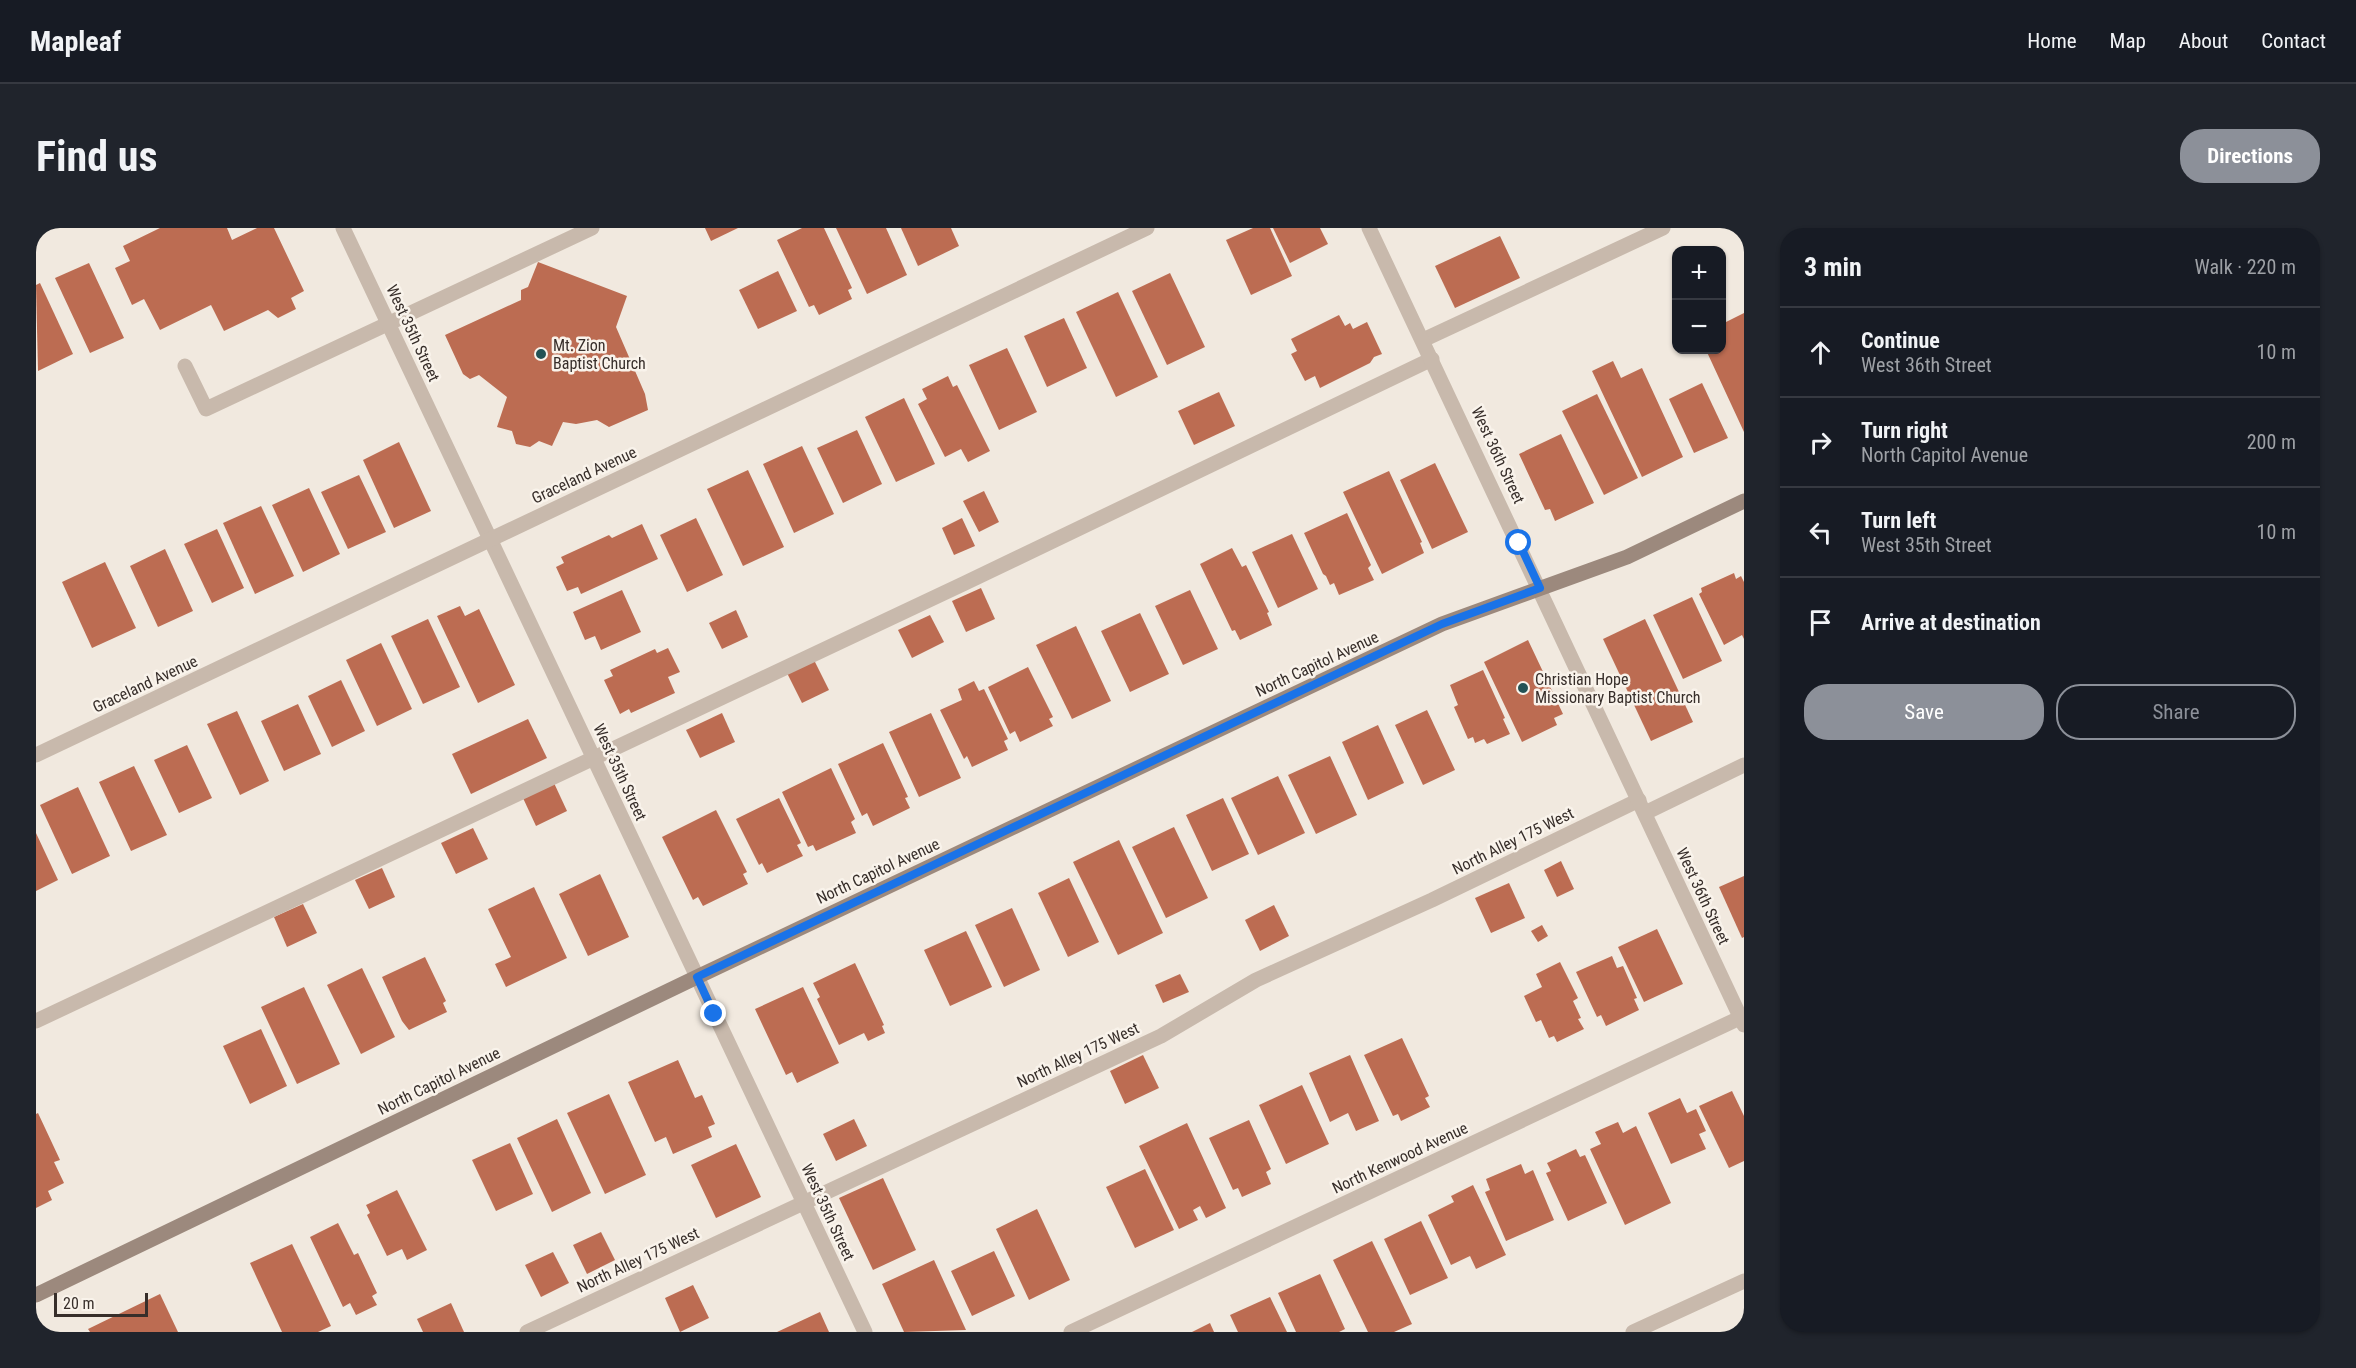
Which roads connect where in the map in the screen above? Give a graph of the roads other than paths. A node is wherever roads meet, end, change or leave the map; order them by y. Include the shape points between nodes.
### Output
1 (343, 228) edge
2 (592, 228) edge
3 (1147, 228) edge
4 (1369, 228) edge
5 (1663, 228) edge
6 (389, 324) junction
7 (1423, 340) junction
8 (1432, 359) junction
9 (185, 366) dead end
10 (1744, 501) edge
11 (490, 539) junction
12 (1540, 588) junction
13 (36, 755) edge
14 (593, 757) junction
15 (1744, 765) edge
16 (1642, 806) junction
17 (697, 977) junction
18 (1743, 1019) edge
19 (36, 1021) edge
20 (804, 1203) junction
21 (1744, 1281) edge
22 (36, 1295) edge
23 (527, 1332) edge
24 (865, 1332) edge
25 (1071, 1332) edge
26 (1633, 1332) edge

1 - 6 street, West 35th Street
2 - 6 street
3 - 11 street, Graceland Avenue
4 - 7 street, West 36th Street
5 - 7 street
6 - 9 street via 206,410
6 - 11 street, West 35th Street
7 - 8 street, West 36th Street
8 - 12 street, West 36th Street
8 - 14 street
10 - 12 main road, North Capitol Avenue via 1627,557
11 - 13 street, Graceland Avenue
11 - 14 street, West 35th Street
12 - 16 street, West 36th Street
12 - 17 main road, North Capitol Avenue via 1442,624
14 - 17 street, West 35th Street
14 - 19 street
15 - 16 street, North Alley 175 West
16 - 18 street, West 36th Street
16 - 20 street, North Alley 175 West via 1256,980 1161,1036
17 - 20 street, West 35th Street
17 - 22 main road, North Capitol Avenue
18 - 25 street, North Kenwood Avenue
20 - 23 street, North Alley 175 West
20 - 24 street, West 35th Street
21 - 26 street

